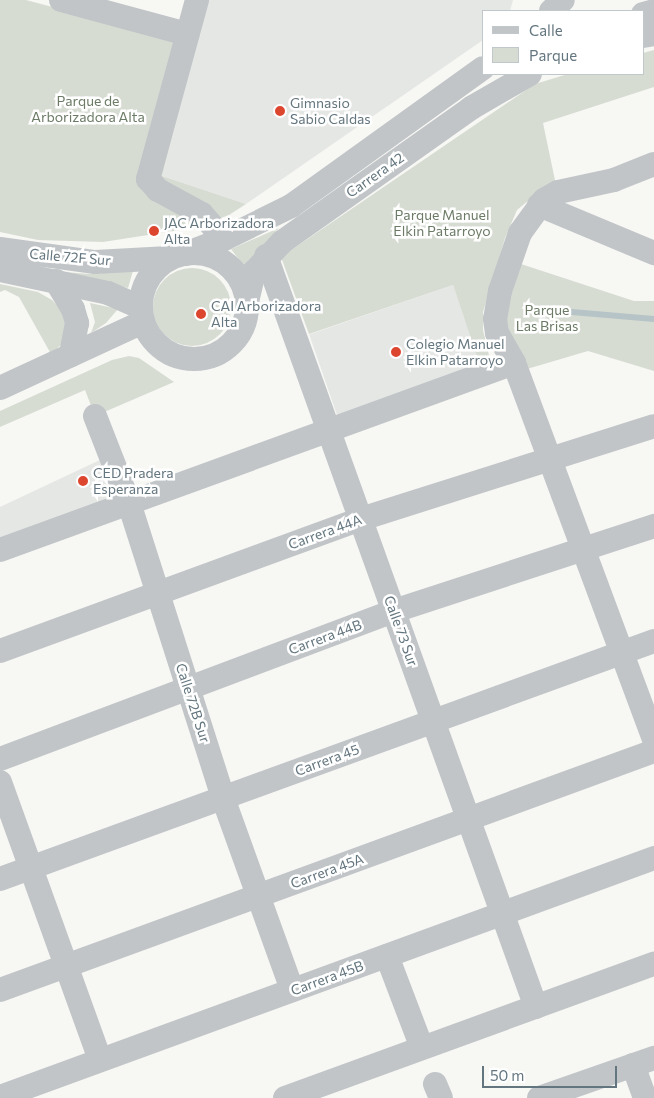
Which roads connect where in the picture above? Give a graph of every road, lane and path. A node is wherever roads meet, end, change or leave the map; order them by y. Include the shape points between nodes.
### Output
1 (61, 0) edge
2 (197, 0) edge
3 (563, 0) edge
4 (551, 10) edge
5 (187, 34) junction
6 (482, 69) edge
7 (528, 75) edge
8 (654, 164) edge
9 (548, 198) junction
10 (224, 239) junction
11 (0, 249) edge
12 (654, 254) edge
13 (177, 256) junction
14 (266, 256) junction
15 (0, 270) edge
16 (56, 281) junction
17 (247, 302) junction
18 (141, 314) junction
19 (71, 355) junction
20 (514, 363) junction
21 (0, 388) edge
22 (95, 416) dead end
23 (654, 426) edge
24 (328, 428) junction
25 (550, 458) junction
26 (130, 506) junction
27 (361, 519) junction
28 (654, 526) edge
29 (0, 550) edge
30 (584, 550) junction
31 (158, 595) junction
32 (394, 611) junction
33 (654, 641) edge
34 (0, 651) edge
35 (622, 653) junction
36 (188, 688) junction
37 (433, 721) junction
38 (654, 739) edge
39 (654, 751) edge
40 (0, 760) edge
41 (0, 782) edge
42 (223, 798) junction
43 (469, 819) junction
44 (654, 858) edge
45 (31, 868) junction
46 (0, 879) edge
47 (260, 896) junction
48 (502, 914) junction
49 (387, 956) junction
50 (654, 964) edge
51 (66, 967) junction
52 (0, 990) edge
53 (292, 990) junction
54 (536, 1007) junction
55 (422, 1048) junction
56 (100, 1060) junction
57 (644, 1061) edge
58 (0, 1097) edge
59 (285, 1098) edge
60 (539, 1098) edge
61 (645, 1098) edge

1 - 5 street
2 - 5 street
3 - 4 street
5 - 10 street via 148,179 158,190 202,214
6 - 10 street, Carrera 42 via 297,202
7 - 14 street, Carrera 42 via 471,108 297,230
8 - 9 street via 614,180
9 - 12 street
9 - 20 street via 520,233 495,308 497,333
10 - 13 street, Carrera 42
11 - 13 street, Calle 72F Sur via 95,262
13 - 17 street via 214,256 226,263 244,287
13 - 18 street via 147,279
14 - 17 street, Carrera 42 via 254,272
14 - 24 street, Calle 73 Sur
15 - 16 street, Calle 72F Sur
16 - 18 street, Calle 72F Sur via 116,295
16 - 19 street via 73,309 77,323
17 - 18 street via 239,333 214,355 198,359 181,358 166,352 153,341
18 - 19 street
19 - 21 street
20 - 24 street
20 - 25 street
22 - 26 street, Calle 72B Sur
23 - 25 street, Carrera 44A
24 - 26 street
24 - 27 street, Calle 73 Sur
25 - 27 street, Carrera 44A
25 - 30 street
26 - 29 street
26 - 31 street, Calle 72B Sur
27 - 31 street, Carrera 44A
27 - 32 street, Calle 73 Sur
28 - 30 street, Carrera 44B
30 - 32 street, Carrera 44B
30 - 35 street
31 - 34 street, Carrera 44A
31 - 36 street, Calle 72B Sur
32 - 36 street, Carrera 44B
32 - 37 street, Calle 73 Sur
33 - 35 street, Carrera 45
35 - 37 street, Carrera 45
35 - 38 street
36 - 40 street, Carrera 44B
36 - 42 street, Calle 72B Sur
37 - 42 street, Carrera 45
37 - 43 street, Calle 73 Sur
39 - 43 street, Carrera 45A
41 - 45 street
42 - 45 street, Carrera 45
42 - 47 street, Calle 72B Sur
43 - 47 street, Carrera 45A
43 - 48 street, Calle 73 Sur
44 - 48 street, Carrera 45B
45 - 46 street, Carrera 45
45 - 51 street
47 - 51 street, Carrera 45A
47 - 53 street, Calle 72B Sur
48 - 49 street, Carrera 45B
48 - 54 street, Calle 73 Sur
49 - 53 street, Carrera 45B
49 - 55 street
50 - 54 street
51 - 52 street, Carrera 45A
51 - 56 street
53 - 56 street, Carrera 45B
54 - 55 street
55 - 59 street
56 - 58 street, Carrera 45B
57 - 60 street
57 - 61 street

